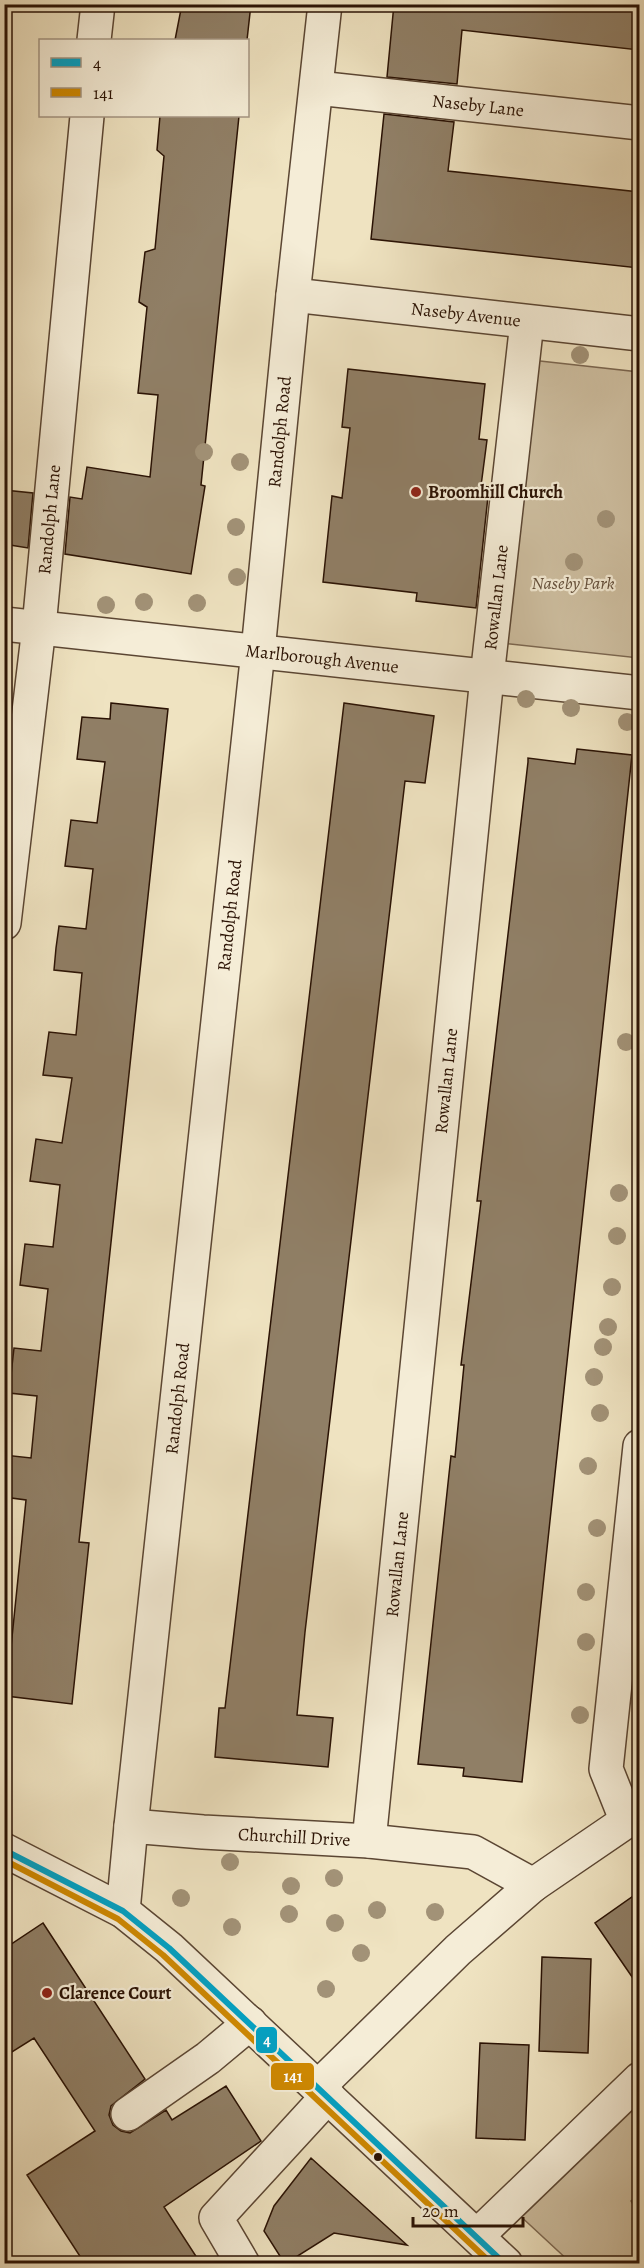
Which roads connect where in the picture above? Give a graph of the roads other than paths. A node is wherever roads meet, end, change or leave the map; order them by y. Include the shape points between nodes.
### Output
1 (98, 4) edge
2 (325, 4) edge
3 (94, 39) edge
4 (317, 88) junction
5 (87, 117) edge
6 (639, 123) edge
7 (293, 295) junction
8 (527, 322) junction
9 (639, 334) edge
10 (4, 624) edge
11 (39, 627) junction
12 (258, 651) junction
13 (487, 677) junction
14 (639, 693) edge
15 (4, 923) edge
16 (639, 1446) edge
17 (633, 1816) edge
18 (131, 1826) junction
19 (369, 1841) junction
20 (4, 1850) edge
21 (533, 1885) junction
22 (123, 1911) junction
23 (250, 2023) junction
24 (639, 2079) edge
25 (323, 2091) junction
26 (128, 2114) dead end
27 (477, 2236) junction
28 (243, 2264) edge
29 (506, 2264) edge

1 - 3 street
2 - 4 street, Randolph Road
4 - 6 street, Naseby Lane
4 - 7 street, Randolph Road
5 - 11 street, Randolph Lane
7 - 8 street, Naseby Avenue
7 - 12 street, Randolph Road
8 - 9 street, Naseby Avenue
8 - 13 street, Rowallan Lane
10 - 11 street, Marlborough Avenue
11 - 12 street, Marlborough Avenue
11 - 15 street, Randolph Lane
12 - 13 street, Marlborough Avenue
12 - 18 street, Randolph Road
13 - 14 street, Marlborough Avenue
13 - 19 street, Rowallan Lane
16 - 17 street via 606,1769
17 - 21 street
18 - 19 street, Churchill Drive
18 - 22 street
19 - 21 street, Churchill Drive via 473,1852
20 - 22 street
21 - 25 street via 458,1950
22 - 23 street
23 - 25 street
23 - 26 street
24 - 27 street
25 - 27 street
25 - 28 street via 216,2218
27 - 29 street

